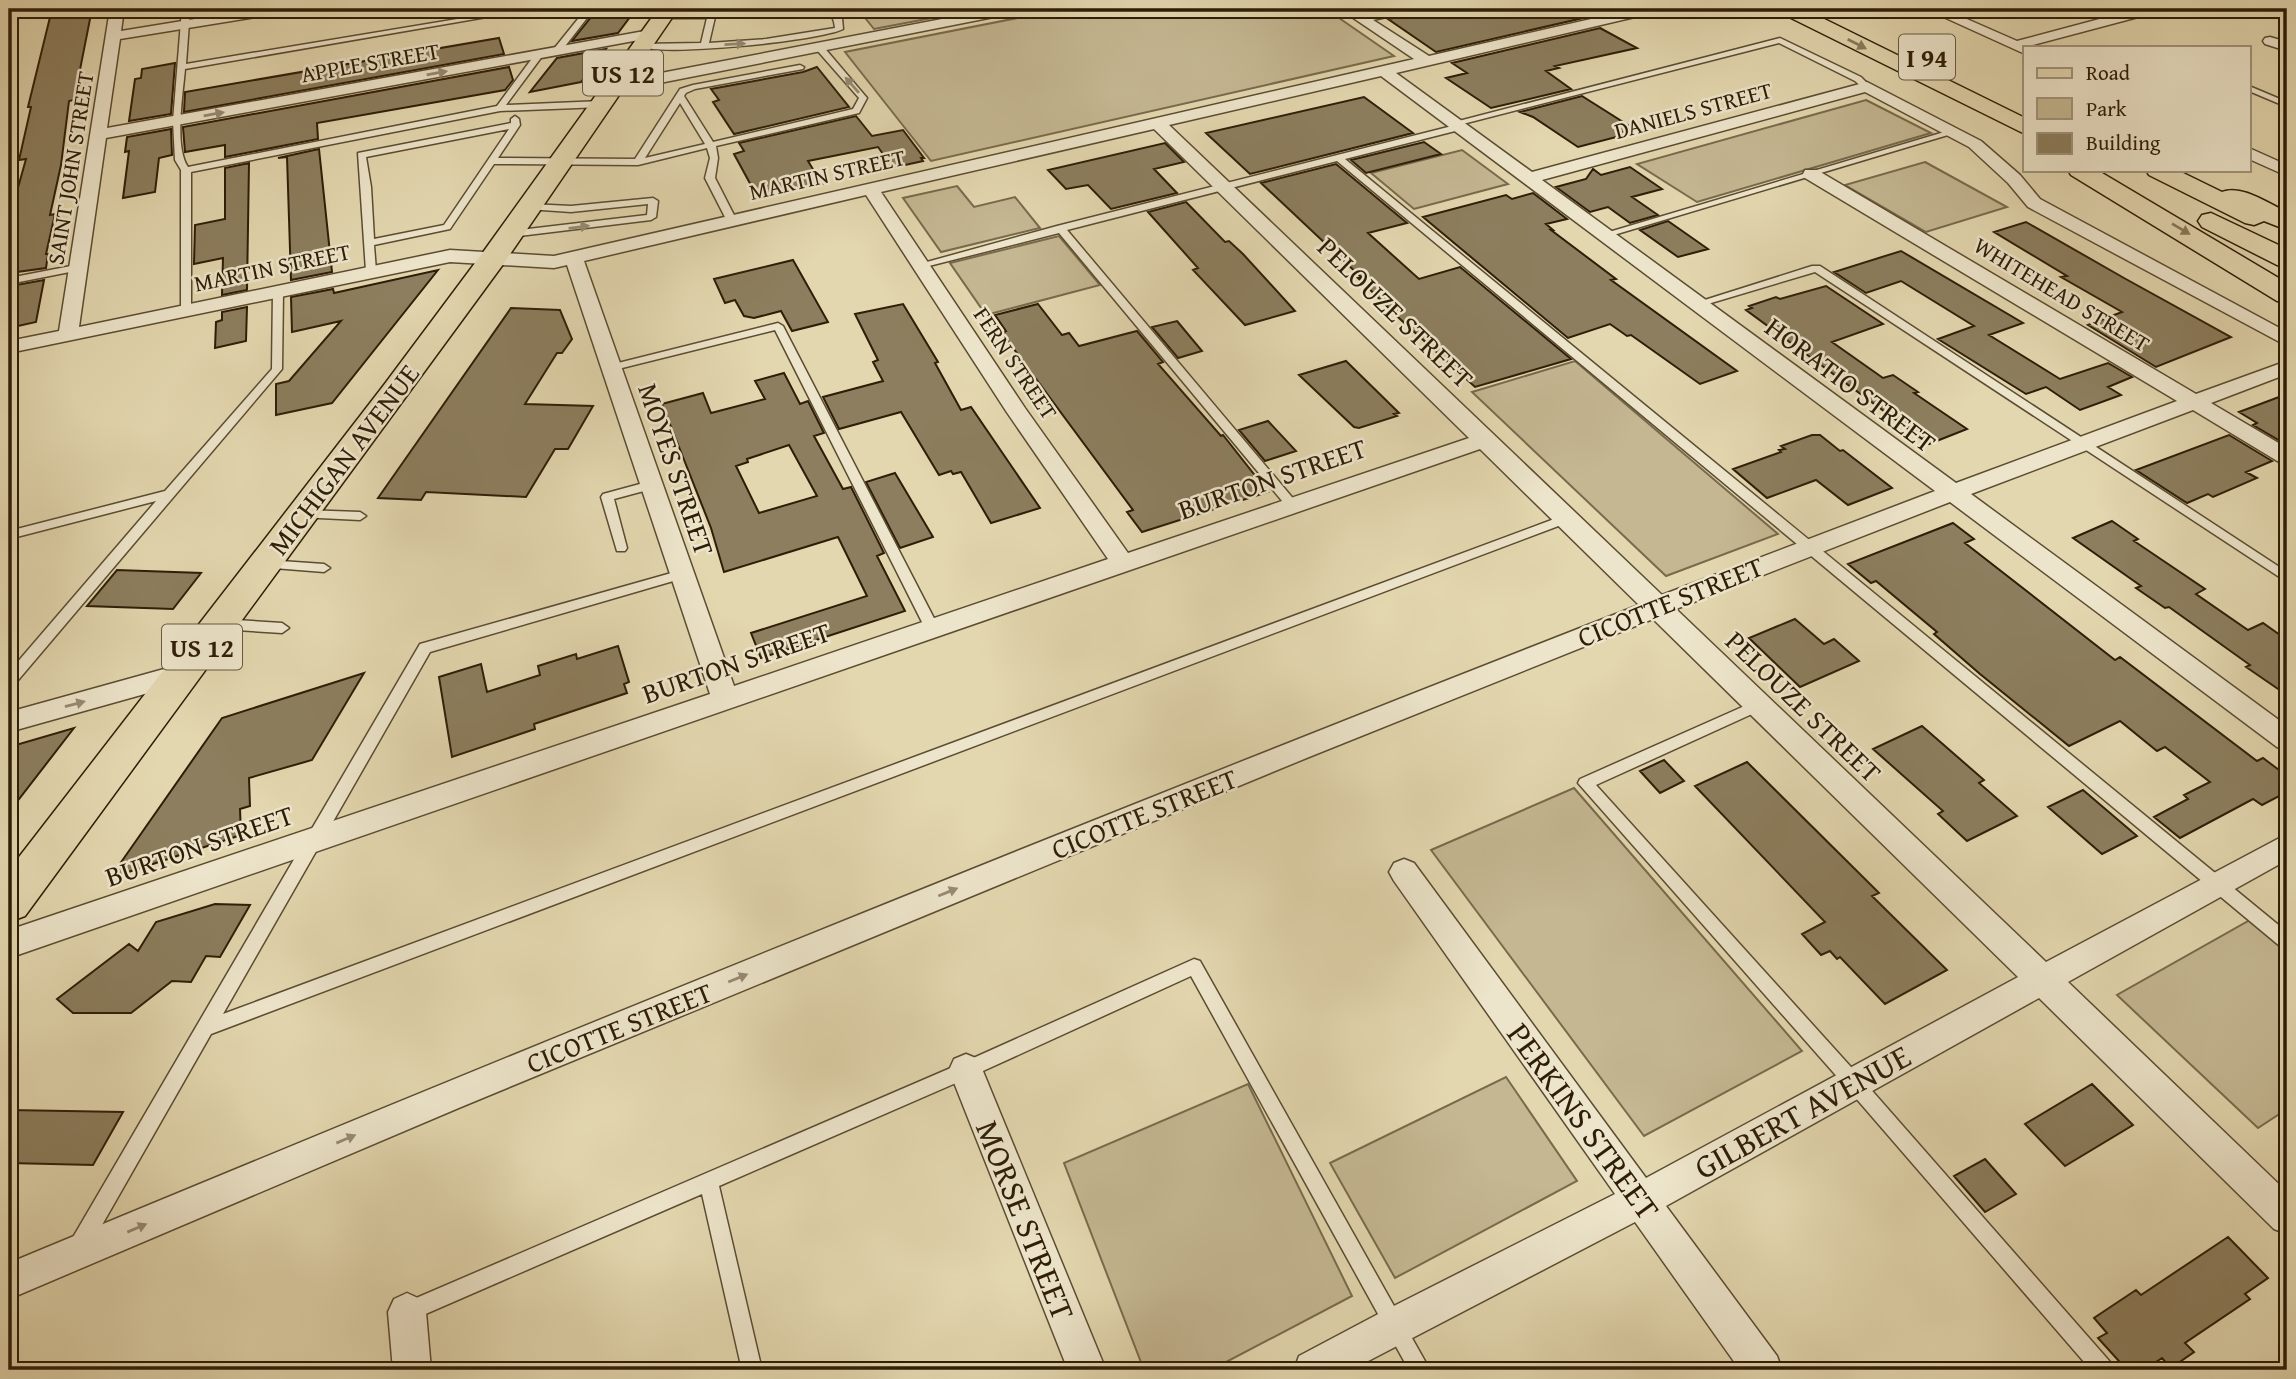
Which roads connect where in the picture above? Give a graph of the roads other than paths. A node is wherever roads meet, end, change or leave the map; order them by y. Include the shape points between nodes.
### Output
1 (117, 9) edge
2 (280, 9) edge
3 (529, 9) edge
4 (590, 9) edge
5 (806, 9) edge
6 (814, 9) edge
7 (1014, 9) edge
8 (1347, 9) edge
9 (1418, 9) edge
10 (1652, 9) edge
11 (1788, 9) edge
12 (1828, 9) edge
13 (1933, 9) edge
14 (2152, 9) edge
15 (1624, 11) edge
16 (712, 15) junction
17 (186, 16) edge
18 (1364, 20) junction
19 (656, 26) edge
20 (114, 36) junction
21 (2270, 41) dead end
22 (704, 46) junction
23 (2027, 46) edge
24 (2287, 47) edge
25 (2020, 48) edge
26 (556, 52) junction
27 (538, 55) junction
28 (824, 57) junction
29 (1427, 61) junction
30 (183, 67) junction
31 (800, 67) dead end
32 (1384, 71) junction
33 (1917, 74) junction
34 (1867, 87) junction
35 (2250, 88) edge
36 (608, 95) junction
37 (680, 96) junction
38 (2023, 104) edge
39 (2287, 105) edge
40 (500, 108) junction
41 (514, 109) junction
42 (177, 121) junction
43 (1157, 123) junction
44 (516, 125) junction
45 (1457, 125) junction
46 (2023, 126) edge
47 (1954, 132) junction
48 (98, 135) junction
49 (2023, 137) edge
50 (711, 146) junction
51 (2250, 153) edge
52 (1337, 157) junction
53 (494, 161) junction
54 (562, 161) junction
55 (638, 162) junction
56 (187, 170) junction
57 (2287, 171) edge
58 (2083, 172) edge
59 (2113, 172) edge
60 (2162, 172) edge
61 (2174, 172) edge
62 (1811, 174) junction
63 (1530, 178) junction
64 (1221, 187) junction
65 (871, 189) junction
66 (530, 207) junction
67 (732, 221) junction
68 (2287, 222) edge
69 (1060, 228) junction
70 (2287, 233) edge
71 (1604, 235) junction
72 (369, 243) junction
73 (503, 245) junction
74 (574, 257) junction
75 (2287, 259) edge
76 (921, 265) junction
77 (76, 268) junction
78 (371, 271) junction
79 (9, 281) edge
80 (278, 290) junction
81 (2287, 295) edge
82 (1697, 304) junction
83 (186, 310) junction
84 (68, 334) junction
85 (2287, 340) edge
86 (9, 346) edge
87 (2287, 367) edge
88 (610, 368) junction
89 (2196, 402) junction
90 (1484, 440) junction
91 (2084, 445) junction
92 (2287, 457) edge
93 (651, 485) junction
94 (1952, 493) junction
95 (171, 494) junction
96 (1292, 505) junction
97 (303, 514) junction
98 (360, 516) dead end
99 (1565, 519) junction
100 (9, 535) edge
101 (1811, 546) junction
102 (621, 548) dead end
103 (1123, 563) junction
104 (265, 564) junction
105 (324, 568) dead end
106 (682, 574) junction
107 (2285, 574) edge
108 (1656, 607) junction
109 (220, 624) junction
110 (282, 628) dead end
111 (932, 628) junction
112 (182, 674) junction
113 (9, 681) edge
114 (725, 699) junction
115 (1758, 705) junction
116 (9, 722) edge
117 (2287, 740) edge
118 (314, 839) junction
119 (2287, 846) edge
120 (1404, 872) dead end
121 (2216, 883) junction
122 (9, 903) edge
123 (2287, 942) edge
124 (9, 944) edge
125 (2042, 978) junction
126 (203, 1029) junction
127 (966, 1070) junction
128 (1854, 1083) junction
129 (709, 1182) junction
130 (1641, 1200) junction
131 (2287, 1216) edge
132 (74, 1255) junction
133 (9, 1281) edge
134 (407, 1312) joint
135 (1395, 1325) junction
136 (412, 1370) edge
137 (752, 1370) edge
138 (1087, 1370) edge
139 (1313, 1370) edge
140 (1420, 1370) edge
141 (1763, 1370) edge
142 (2104, 1370) edge

1 - 20 street, SAINT JOHN STREET
2 - 17 street
3 - 30 lane
4 - 26 lane
5 - 16 lane
22 -> 6 lane via 802,38 839,29 832,12
7 - 28 street
8 - 18 street
9 - 18 lane
10 - 15 street, MARTIN STREET
11 -> 33 main road, I 94
12 - 38 main road, I 94
13 - 25 street
14 - 23 street
15 - 29 street, MARTIN STREET
16 - 19 lane
16 - 22 lane
17 - 20 street
17 - 30 lane
18 - 29 street
19 - 22 lane
19 - 26 street, APPLE STREET
19 - 36 main road, MICHIGAN AVENUE / US 12
20 - 48 street, SAINT JOHN STREET
21 - 24 street
26 - 27 street, APPLE STREET
27 - 40 lane
42 -> 27 street, APPLE STREET
28 - 36 street
50 -> 28 lane via 856,111 863,98
29 - 32 street, MARTIN STREET
30 - 42 lane
31 - 37 lane via 692,87
32 - 43 street, MARTIN STREET
32 - 45 street, HORATIO STREET
33 - 46 main road, I 94
33 - 49 main road
34 - 45 lane via 1780,40
34 - 47 street
34 - 63 street, DANIELS STREET
35 - 39 lane
36 - 41 lane
36 - 54 main road, MICHIGAN AVENUE / US 12
37 - 50 lane
37 - 55 lane
40 - 41 lane
40 - 56 lane
41 - 44 lane
42 - 48 street, APPLE STREET
42 - 56 lane via 179,160
43 - 64 street, PELOUZE STREET
43 - 65 street, MARTIN STREET
44 - 53 lane
44 - 72 lane via 361,155
45 - 52 lane
45 - 63 street, HORATIO STREET
47 - 62 lane
47 - 85 street via 1991,158 2034,203
48 - 77 street, SAINT JOHN STREET
50 - 55 lane
50 - 67 lane via 715,158 710,178
51 - 57 street
52 - 64 lane
52 - 101 lane
53 - 54 lane
53 - 72 lane via 447,227
54 - 55 lane
54 - 66 main road, MICHIGAN AVENUE / US 12
56 - 83 lane
58 -> 81 main road
59 - 75 main road
60 - 70 main road
61 - 68 main road
62 - 71 lane
62 - 89 street, WHITEHEAD STREET
63 - 71 street, HORATIO STREET
64 - 69 lane
64 - 90 street, PELOUZE STREET
65 - 67 street, MARTIN STREET
65 - 76 street, FERN STREET
66 - 73 main road, MICHIGAN AVENUE / US 12
73 -> 66 lane via 651,218 653,201 571,209
67 - 74 street, MARTIN STREET
69 - 76 lane
69 - 96 lane
71 - 82 street, HORATIO STREET
72 - 78 lane
73 - 74 street, MARTIN STREET via 536,263
73 - 78 street, MARTIN STREET
73 - 97 main road, MICHIGAN AVENUE / US 12
74 - 88 street, MOYES STREET
76 - 103 street, FERN STREET
77 - 79 lane
77 - 84 street, SAINT JOHN STREET
78 - 80 street, MARTIN STREET
80 - 83 street, MARTIN STREET
80 - 95 lane via 277,369
82 - 91 lane via 1816,268
82 - 94 street, HORATIO STREET
83 - 84 street, MARTIN STREET
84 - 86 street, MARTIN STREET
87 - 89 street, CICOTTE STREET
88 - 93 street, MOYES STREET
88 - 111 lane via 778,326
89 - 91 street, CICOTTE STREET
89 - 92 street, WHITEHEAD STREET
90 - 96 street, BURTON STREET
90 - 99 street, PELOUZE STREET
91 - 94 street, CICOTTE STREET
91 - 107 lane
93 - 102 lane via 607,497
93 - 106 street, MOYES STREET
94 - 101 street, CICOTTE STREET
94 - 117 street, HORATIO STREET
95 - 100 lane
95 - 113 lane
96 - 103 street, BURTON STREET
97 - 98 lane
97 - 104 main road, MICHIGAN AVENUE / US 12
99 - 108 street, PELOUZE STREET
99 - 126 lane
101 - 108 street, CICOTTE STREET
101 - 121 lane
103 - 111 street, BURTON STREET
104 - 105 lane
104 - 109 main road, MICHIGAN AVENUE / US 12
106 - 114 street, MOYES STREET
106 - 118 lane via 425,648
108 - 115 street, PELOUZE STREET
132 -> 108 street, CICOTTE STREET via 474,1086
109 - 110 lane
109 - 112 main road, MICHIGAN AVENUE / US 12
111 - 114 street, BURTON STREET
116 -> 112 street
112 - 122 main road, MICHIGAN AVENUE / US 12
114 - 118 street, BURTON STREET
115 - 125 street, PELOUZE STREET
115 - 128 lane via 1585,783
118 - 124 street, BURTON STREET
118 - 126 lane
119 - 121 street, GILBERT AVENUE
120 - 130 street, PERKINS STREET
121 - 123 lane
121 - 125 street, GILBERT AVENUE
125 - 128 street, GILBERT AVENUE
125 - 131 street, PELOUZE STREET
126 - 132 lane
127 - 129 lane
127 - 135 lane via 1194,966
127 - 138 street, MORSE STREET
128 - 130 street, GILBERT AVENUE
128 - 142 lane
129 - 134 lane
129 - 137 lane
130 - 135 street, GILBERT AVENUE
130 - 141 street, PERKINS STREET
132 - 133 street, CICOTTE STREET
134 - 136 street
135 - 139 street, GILBERT AVENUE
135 - 140 lane

